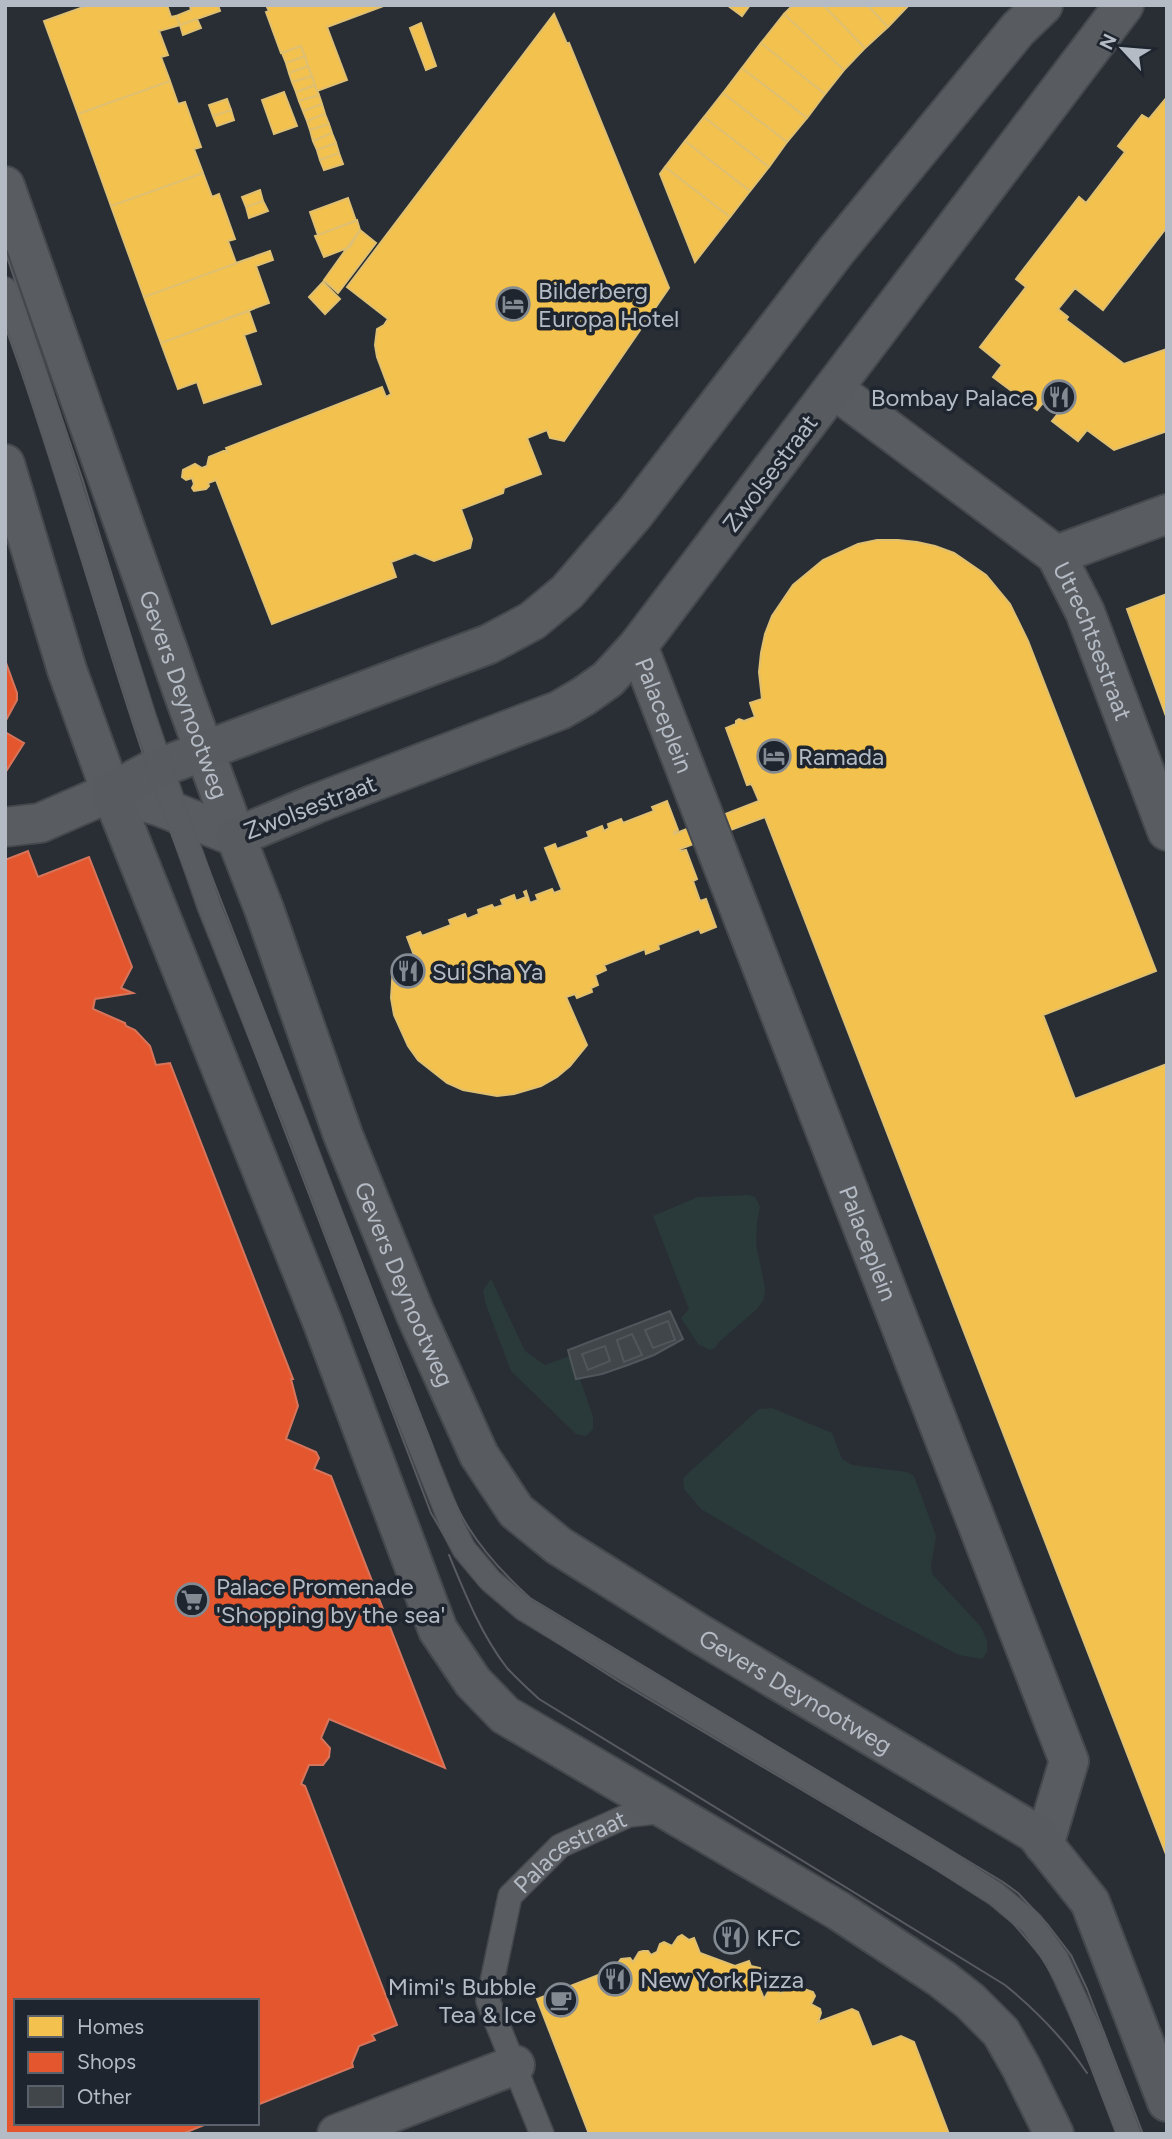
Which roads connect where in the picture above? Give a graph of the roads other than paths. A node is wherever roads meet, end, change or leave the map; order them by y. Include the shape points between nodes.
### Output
1 (1043, 5) edge
2 (1124, 5) edge
3 (5, 186) edge
4 (5, 289) edge
5 (834, 389) junction
6 (5, 464) edge
7 (1167, 514) edge
8 (1056, 555) junction
9 (638, 646) junction
10 (205, 751) junction
11 (161, 768) junction
12 (111, 792) junction
13 (176, 813) junction
14 (5, 827) edge
15 (1167, 831) edge
16 (236, 837) junction
17 (667, 1811) junction
18 (1044, 1845) junction
19 (515, 2065) junction
20 (1167, 2102) edge
21 (337, 2134) edge
22 (542, 2134) edge
23 (1054, 2134) edge
24 (1129, 2134) edge

1 - 10 main road via 1018,29 835,251 635,513 567,592 532,621 489,644
2 - 5 main road, Zwolsestraat
3 - 10 street, Gevers Deynootweg
4 - 11 lane, Gevers Deynootweg
5 - 8 street, Utrechtsestraat
5 - 9 main road, Zwolsestraat
6 - 12 street via 67,670
7 - 8 street
8 - 15 street, Utrechtsestraat via 1085,612
9 - 16 main road, Zwolsestraat via 608,679 560,710
9 - 18 street, Palaceplein via 1069,1761
10 - 11 main road
10 - 16 street, Gevers Deynootweg
11 - 12 main road
11 - 13 lane, Gevers Deynootweg
12 - 13 street, Zwolsestraat
12 - 14 street via 40,823
12 - 17 main road via 322,1321 438,1630 473,1682 505,1715
13 - 16 street, Zwolsestraat
13 - 24 lane, Gevers Deynootweg via 392,1377 464,1549 491,1581 524,1609 937,1856 1031,1923 1057,1959
16 - 18 main road, Gevers Deynootweg via 343,1135 415,1313 479,1455 516,1511 559,1546 1010,1816
17 - 19 lane, Palacestraat via 629,1815 560,1846 510,1896 488,2001
17 - 23 main road via 839,1911 970,2001 1001,2032
18 - 20 main road, Gevers Deynootweg via 1090,1902
19 - 21 street
19 - 22 lane, Palacestraat

